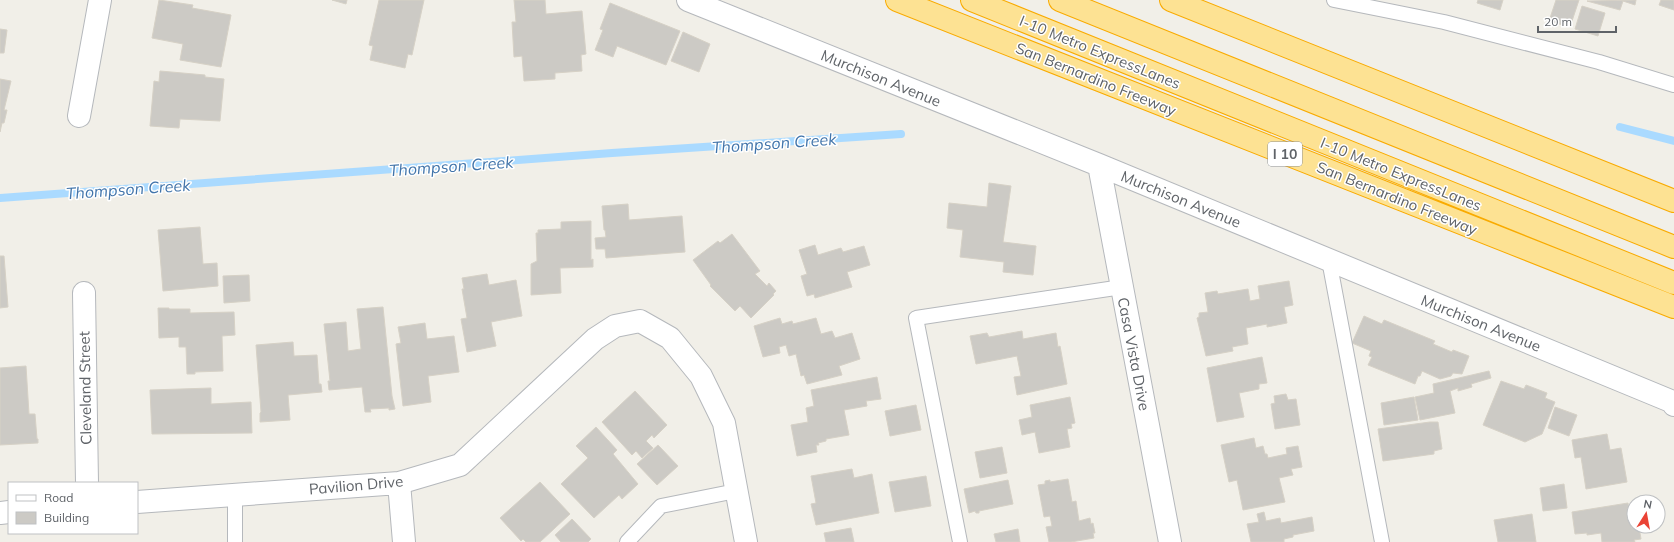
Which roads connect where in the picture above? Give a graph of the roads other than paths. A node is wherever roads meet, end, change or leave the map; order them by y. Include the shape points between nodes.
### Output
1 (100, 0) edge
2 (688, 0) edge
3 (897, 0) edge
4 (972, 0) edge
5 (1060, 0) edge
6 (1172, 0) edge
7 (1334, 0) edge
8 (1674, 85) edge
9 (79, 116) dead end
10 (1099, 165) junction
11 (1674, 201) edge
12 (1674, 247) edge
13 (1329, 260) junction
14 (1674, 283) edge
15 (1122, 288) junction
16 (84, 293) dead end
17 (1674, 307) edge
18 (1674, 403) edge
19 (87, 482) edge
20 (399, 482) junction
21 (736, 491) junction
22 (234, 495) junction
23 (138, 502) edge
24 (235, 542) edge
25 (404, 542) edge
26 (627, 542) edge
27 (746, 542) edge
28 (960, 542) edge
29 (1170, 542) edge
30 (1382, 542) edge

1 - 9 street
2 - 10 street, Murchison Avenue
3 - 17 highway, San Bernardino Freeway / I 10
4 - 14 highway, I-10 Metro ExpressLanes
5 - 12 highway
6 - 11 highway
7 - 8 lane via 1444,22 1599,62
10 - 13 street, Murchison Avenue
10 - 15 street, Casa Vista Drive
13 - 18 street, Murchison Avenue
13 - 30 lane
15 - 28 lane via 916,318
15 - 29 street, Casa Vista Drive
16 - 19 street, Cleveland Street
20 - 21 street, Pavilion Drive via 460,465 595,339 615,326 640,321 670,338 701,376 724,423
20 - 22 street, Pavilion Drive
20 - 25 street
21 - 26 lane via 662,506
21 - 27 street
22 - 23 street, Pavilion Drive
22 - 24 lane

